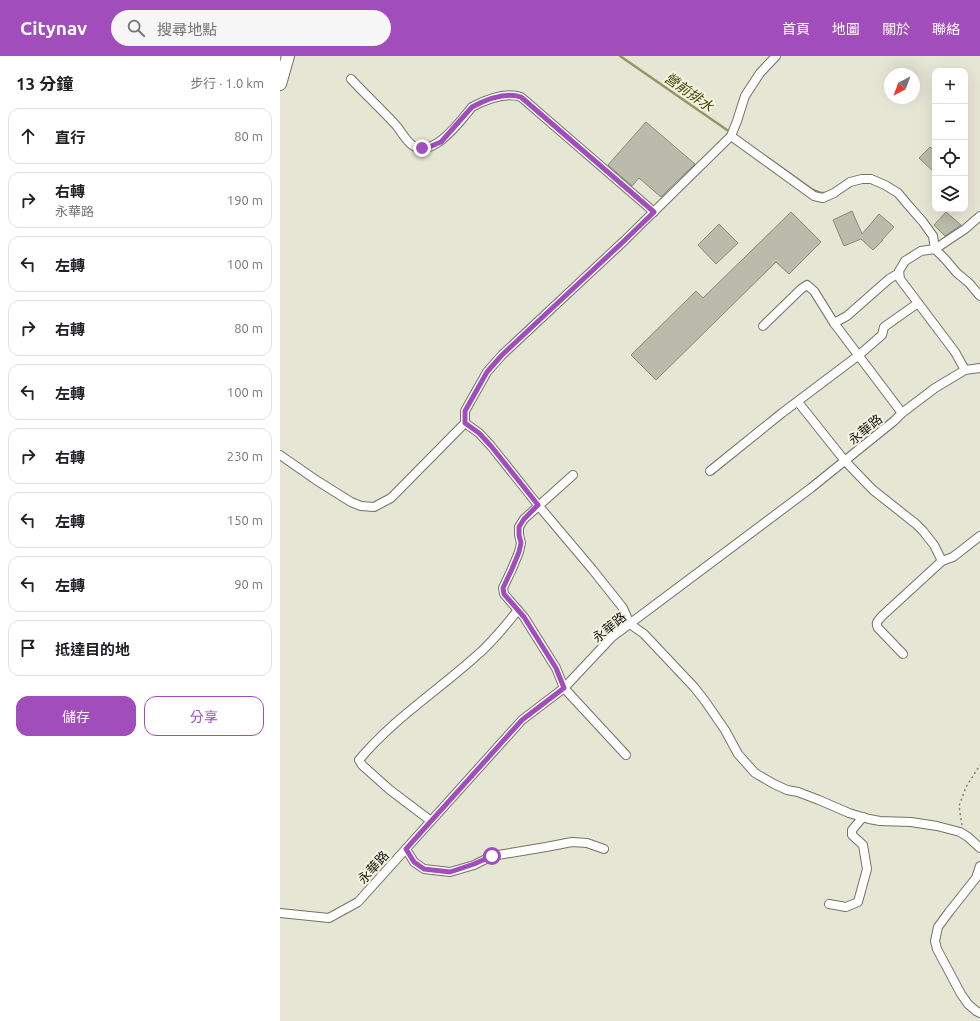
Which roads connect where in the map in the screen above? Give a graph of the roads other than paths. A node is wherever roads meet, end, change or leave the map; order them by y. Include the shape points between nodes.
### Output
1 (288, 56) edge
2 (776, 56) edge
3 (351, 79) dead end
4 (280, 84) edge
5 (731, 136) junction
6 (654, 212) junction
7 (980, 216) edge
8 (934, 249) junction
9 (899, 273) junction
10 (980, 296) edge
11 (918, 302) junction
12 (834, 322) junction
13 (762, 326) dead end
14 (859, 356) junction
15 (980, 368) edge
16 (964, 370) junction
17 (798, 402) junction
18 (902, 413) junction
19 (465, 423) junction
20 (280, 455) edge
21 (845, 461) junction
22 (710, 471) dead end
23 (573, 475) dead end
24 (538, 505) junction
25 (980, 536) edge
26 (942, 561) junction
27 (518, 610) junction
28 (630, 624) junction
29 (903, 654) dead end
30 (564, 688) junction
31 (626, 755) dead end
32 (863, 817) junction
33 (431, 821) junction
34 (980, 848) edge
35 (406, 849) junction
36 (604, 849) dead end
37 (980, 866) edge
38 (829, 904) dead end
39 (280, 913) edge
40 (980, 1013) edge

1 - 4 highway
2 - 5 street via 760,73 745,96
3 - 6 street via 395,124 404,137 414,146 422,148 441,142 472,107 479,103 502,96 521,97
5 - 6 street
5 - 8 street via 814,196 824,198 850,182 862,179 871,179 885,185 898,193 923,222 932,236
6 - 19 street via 502,355 487,372 465,411
7 - 8 street
8 - 9 street via 921,251 905,261
8 - 10 street
9 - 11 street via 900,279
9 - 12 street via 848,316
11 - 14 street via 884,327 882,335
11 - 16 street via 955,352
12 - 13 street via 814,291 807,285
12 - 14 street
14 - 17 street
14 - 18 street
15 - 16 street, 永華路
16 - 18 street, 永華路
17 - 21 street
17 - 22 street
18 - 21 street, 永華路
19 - 20 street via 392,498 374,507 351,502
19 - 24 street via 491,446
21 - 26 street via 873,490 916,524 934,545
21 - 28 street, 永華路
23 - 24 street
24 - 27 street via 519,527 519,552 503,588 504,594
24 - 28 street via 592,569 622,608
25 - 26 street via 953,557
26 - 29 street via 876,624
27 - 30 street via 556,668
27 - 33 street via 476,657 418,703 383,734 359,760 390,790
28 - 30 street, 永華路 via 612,637
28 - 32 street via 644,634 694,687 725,730 738,754 755,773 787,790
30 - 31 street
30 - 33 street, 永華路 via 522,720
32 - 34 street via 937,826 960,832
32 - 38 street via 852,830 852,835 863,845 866,869 858,902 846,907
33 - 35 street, 永華路
35 - 36 street via 414,862 424,869 450,872 492,856 572,842 587,843
35 - 39 street, 永華路 via 358,902 329,918
37 - 40 street via 976,878 938,927 936,941 937,949 960,994

